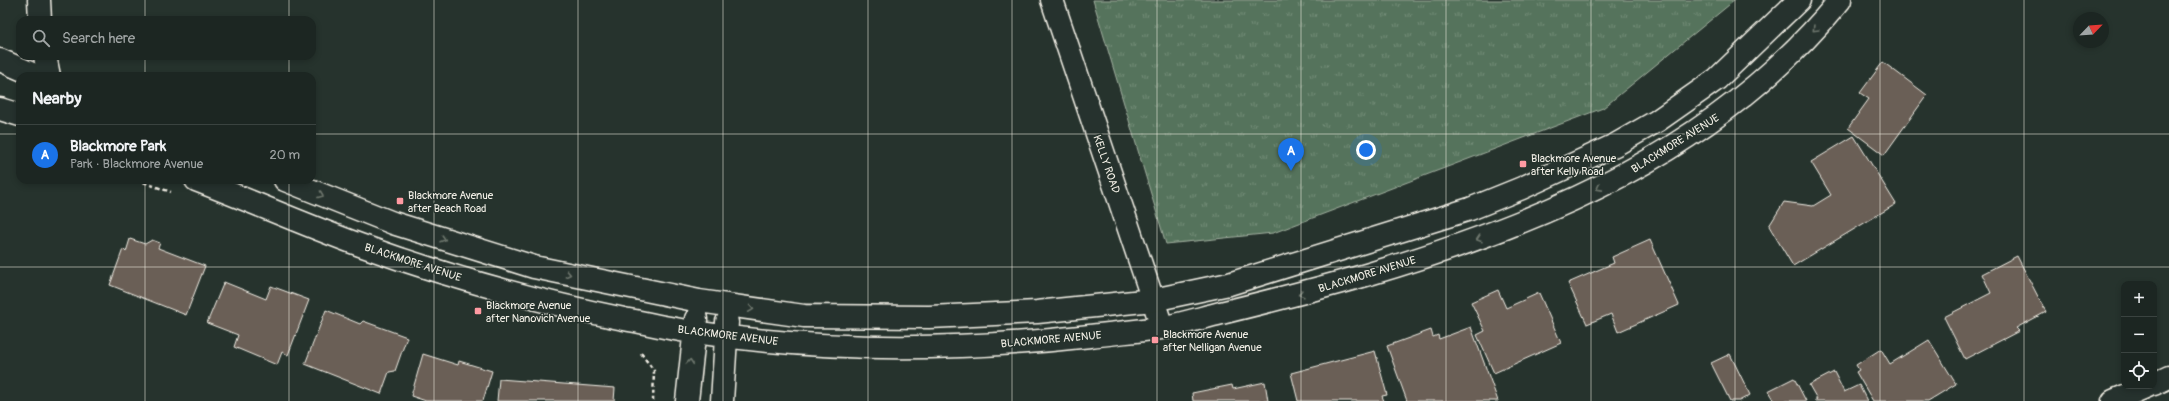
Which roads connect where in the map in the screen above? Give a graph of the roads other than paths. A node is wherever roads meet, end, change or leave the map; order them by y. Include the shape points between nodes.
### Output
1 (39, 0) edge
2 (1052, 0) edge
3 (1799, 0) edge
4 (1840, 0) edge
5 (40, 16) edge
6 (0, 60) edge
7 (46, 60) edge
8 (28, 72) edge
9 (48, 72) edge
10 (0, 109) edge
11 (16, 114) edge
12 (206, 184) edge
13 (295, 184) edge
14 (1153, 300) junction
15 (699, 301) junction
16 (727, 305) junction
17 (1162, 327) junction
18 (693, 332) junction
19 (728, 336) junction
20 (2169, 377) edge
21 (2157, 383) edge
22 (2141, 389) edge
23 (687, 401) edge
24 (722, 401) edge
25 (2113, 401) edge

1 - 5 street
2 - 14 street, KELLY ROAD
3 - 14 street via 1717,79 1657,121 1615,145 1470,209 1229,284
4 -> 17 street, BLACKMORE AVENUE via 1824,20 1768,76 1715,118 1647,163 1581,198 1487,236 1395,266 1298,295
6 - 8 street
7 - 9 street
10 - 11 street
12 - 18 street, BLACKMORE AVENUE via 360,245 437,270 550,304
13 -> 15 street via 393,223 534,267
16 -> 14 street via 804,316 929,317 1037,312
14 - 17 street, KELLY ROAD
15 - 16 street
15 - 18 street
16 - 19 street
17 - 19 street, BLACKMORE AVENUE via 1036,342 934,348 799,344
18 - 19 street, BLACKMORE AVENUE
23 -> 18 street
19 - 24 street
20 - 21 street
22 - 25 street

